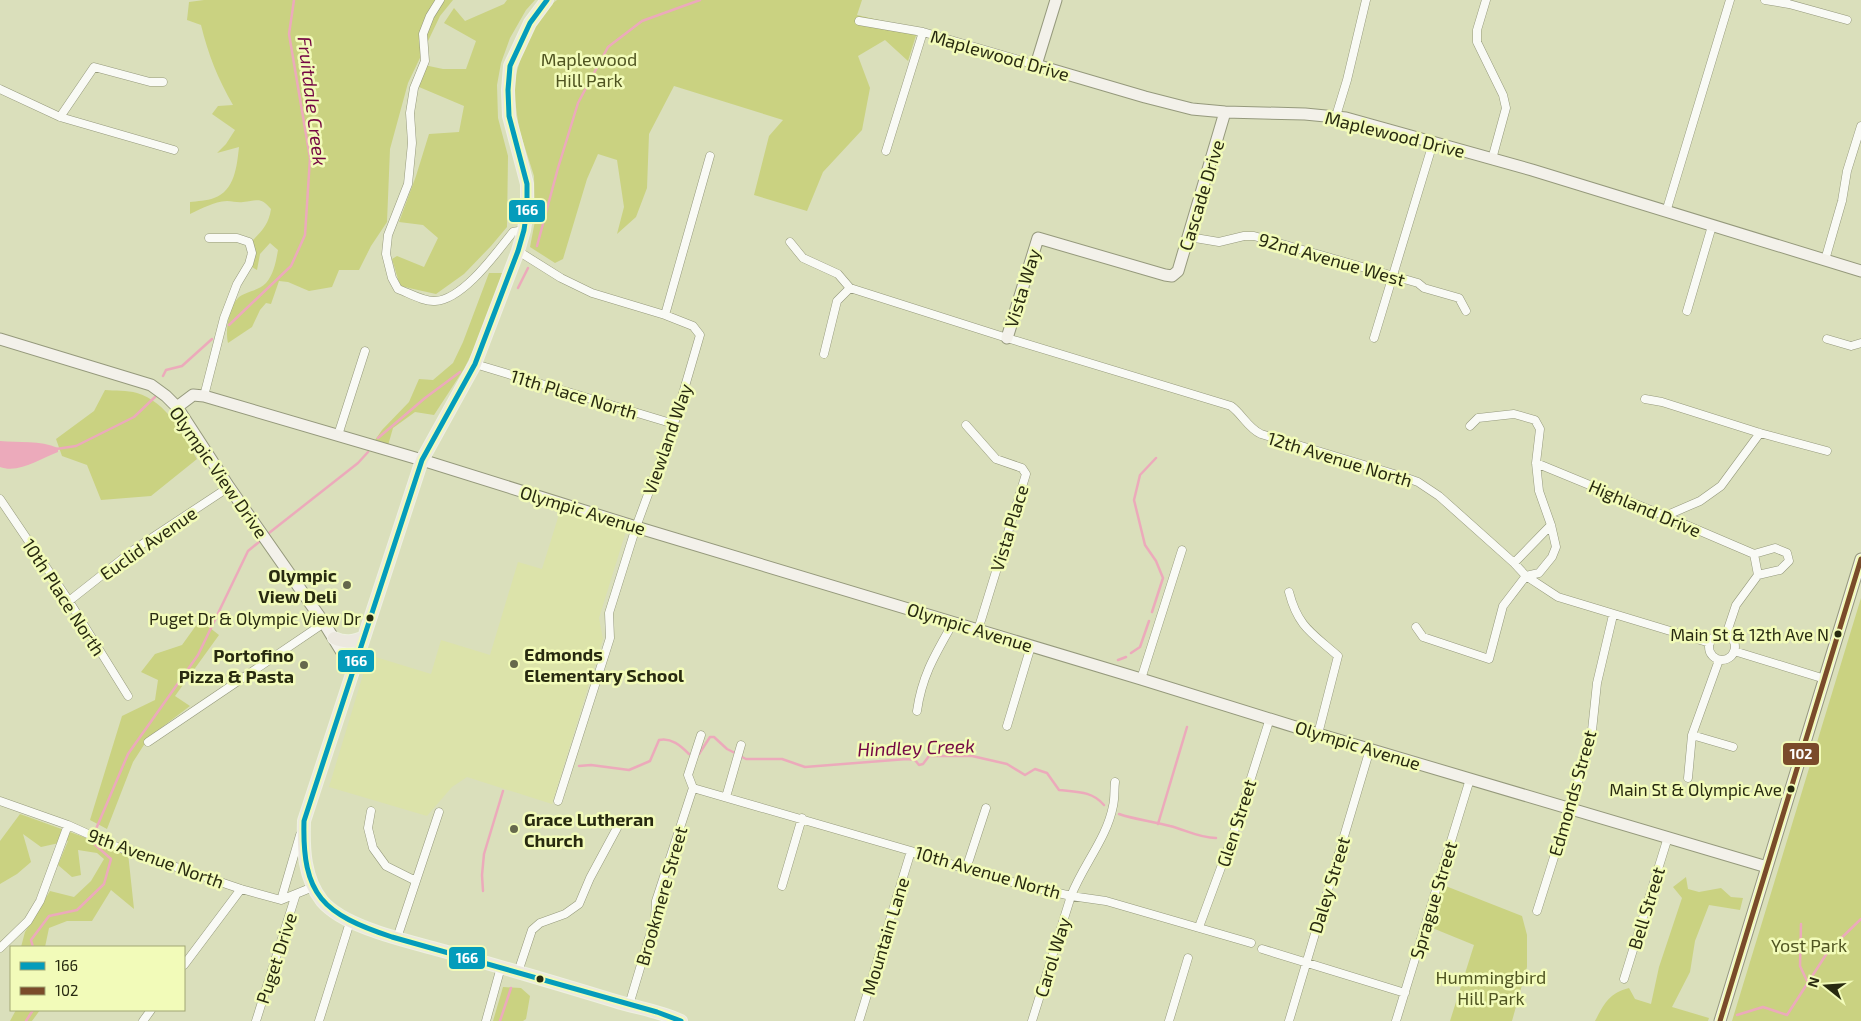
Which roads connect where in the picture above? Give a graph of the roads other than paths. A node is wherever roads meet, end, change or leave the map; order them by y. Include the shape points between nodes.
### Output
1 (440, 0) edge
2 (547, 0) edge
3 (1056, 0) edge
4 (1366, 0) edge
5 (1486, 0) edge
6 (1730, 0) edge
7 (1765, 0) edge
8 (1847, 20) dead end
9 (859, 21) dead end
10 (922, 32) junction
11 (1036, 65) junction
12 (163, 82) dead end
13 (0, 89) edge
14 (1225, 112) junction
15 (1336, 116) junction
16 (60, 117) junction
17 (1861, 126) edge
18 (1433, 143) junction
19 (174, 150) dead end
20 (886, 152) dead end
21 (710, 156) dead end
22 (1492, 159) junction
23 (1666, 212) junction
24 (1712, 226) junction
25 (524, 230) junction
26 (1188, 236) junction
27 (209, 238) dead end
28 (1038, 238) joint
29 (790, 242) dead end
30 (518, 251) junction
31 (1825, 260) junction
32 (1861, 271) edge
33 (1392, 276) junction
34 (850, 288) junction
35 (1466, 311) dead end
36 (1686, 311) dead end
37 (665, 315) junction
38 (1006, 338) junction
39 (1374, 338) dead end
40 (1827, 339) dead end
41 (0, 340) edge
42 (1861, 343) edge
43 (365, 351) dead end
44 (824, 354) dead end
45 (474, 364) junction
46 (204, 396) junction
47 (1645, 399) dead end
48 (177, 408) junction
49 (674, 424) junction
50 (966, 425) dead end
51 (1470, 426) dead end
52 (1760, 433) junction
53 (338, 435) junction
54 (1827, 451) dead end
55 (422, 460) junction
56 (1536, 463) junction
57 (229, 487) junction
58 (0, 499) edge
59 (1666, 516) junction
60 (1550, 525) junction
61 (636, 527) junction
62 (1182, 550) dead end
63 (1754, 554) junction
64 (1861, 559) edge
65 (1514, 563) junction
66 (1758, 575) junction
67 (1526, 576) junction
68 (1289, 592) dead end
69 (69, 601) junction
70 (1614, 615) junction
71 (324, 623) junction
72 (953, 623) junction
73 (1416, 627) dead end
74 (978, 630) junction
75 (1726, 635) junction
76 (364, 637) junction
77 (334, 638) junction
78 (1710, 643) junction
79 (1031, 646) junction
80 (1734, 651) junction
81 (1719, 660) junction
82 (353, 670) junction
83 (1141, 678) junction
84 (1825, 679) junction
85 (128, 696) dead end
86 (917, 711) dead end
87 (1270, 718) junction
88 (1007, 726) dead end
89 (151, 729) dead end
90 (1318, 734) junction
91 (701, 735) dead end
92 (1692, 735) junction
93 (156, 736) junction
94 (148, 742) dead end
95 (741, 745) dead end
96 (1733, 747) dead end
97 (1370, 749) junction
98 (1688, 778) dead end
99 (1470, 779) junction
100 (1115, 782) dead end
101 (693, 788) junction
102 (726, 797) junction
103 (0, 801) edge
104 (558, 801) dead end
105 (986, 808) dead end
106 (1570, 808) junction
107 (371, 811) dead end
108 (439, 812) dead end
109 (802, 818) junction
110 (304, 821) junction
111 (68, 825) junction
112 (617, 828) dead end
113 (1668, 837) junction
114 (911, 851) junction
115 (1767, 867) junction
116 (966, 870) junction
117 (416, 880) junction
118 (782, 886) dead end
119 (314, 887) junction
120 (241, 890) junction
121 (296, 894) junction
122 (1071, 896) junction
123 (281, 900) junction
124 (1537, 911) dead end
125 (350, 922) junction
126 (1199, 927) junction
127 (397, 938) junction
128 (1251, 942) dead end
129 (0, 948) edge
130 (1262, 949) dead end
131 (1188, 958) dead end
132 (1306, 963) junction
133 (185, 964) edge
134 (501, 967) junction
135 (518, 972) junction
136 (1624, 979) dead end
137 (1405, 993) junction
138 (629, 1006) junction
139 (150, 1011) edge
140 (142, 1021) edge
141 (256, 1021) edge
142 (319, 1021) edge
143 (486, 1021) edge
144 (680, 1021) edge
145 (859, 1021) edge
146 (1032, 1021) edge
147 (1168, 1021) edge
148 (1288, 1021) edge
149 (1396, 1021) edge
150 (1720, 1021) edge

1 - 25 street via 423,34 425,60 414,88 410,113 412,143 408,184 388,235 386,254 392,278 398,289 436,301 467,285 513,232
2 - 25 main road, Puget Drive via 530,23 510,66 510,116 527,184
3 - 11 street
4 - 15 street
5 - 22 street via 1477,30 1477,42 1506,108
6 - 23 street
7 - 8 street
9 - 10 street, Maplewood Drive
10 - 11 street, Maplewood Drive
10 - 20 street, Maplewood Drive
11 - 14 street, Maplewood Drive via 1175,105
12 - 16 street via 150,82 94,67
13 - 16 street
14 - 15 street, Maplewood Drive
14 - 26 street, Cascade Drive
15 - 18 street, Maplewood Drive
16 - 19 street
17 - 31 street
18 - 22 street, Maplewood Drive
18 - 33 street
21 - 37 street
22 - 23 street, Maplewood Drive
23 - 24 street, Maplewood Drive
24 - 31 street, Maplewood Drive
24 - 36 street
25 - 30 main road, Puget Drive
26 - 28 street, Cascade Drive via 1178,270 1172,276
26 - 33 street, 92nd Avenue West via 1219,242 1254,236
27 - 46 street via 237,238 249,242 252,253 224,318
28 - 38 street, Vista Way
29 - 34 street, 12th Avenue North via 803,258 838,274
30 - 37 street via 592,293
30 - 45 main road, Puget Drive
31 - 32 street, Maplewood Drive
33 - 35 street, 92nd Avenue West via 1459,298
33 - 39 street
34 - 38 street, 12th Avenue North
34 - 44 street via 838,301
37 - 49 street, Viewland Way via 693,326 700,335
38 - 65 street, 12th Avenue North via 1230,406 1261,434 1418,482 1439,496
40 - 42 street via 1852,346
41 - 48 street, Olympic View Drive via 152,385
43 - 53 street
45 - 49 street, 11th Place North
45 - 55 main road, Puget Drive
46 - 48 street via 193,395
46 - 53 street, Olympic Avenue
47 - 52 street
48 - 57 street, Olympic View Drive
49 - 61 street, Viewland Way
50 - 74 street, Vista Place via 996,459 1022,468 1026,474
51 - 56 street via 1478,418 1514,414 1535,420 1540,429
52 - 54 street
52 - 59 street via 1721,486 1700,501
53 - 55 street, Olympic Avenue
55 - 61 street, Olympic Avenue
55 - 76 main road, Puget Drive
56 - 59 street, Highland Drive
56 - 60 street
57 - 69 street, Euclid Avenue via 135,549
57 - 71 street, Olympic View Drive
58 - 69 street, 10th Place North
59 - 63 street, Highland Drive
60 - 65 street
60 - 67 street via 1556,548 1552,557 1539,572
61 - 72 street, Olympic Avenue
61 - 104 street, Viewland Way via 609,613 610,638
62 - 83 street
63 - 66 street
63 - 66 street via 1775,548 1787,553 1789,561 1780,570
64 - 84 street
65 - 67 street, 12th Avenue North
66 - 75 street via 1736,605
67 - 70 street, 12th Avenue North via 1558,597
67 - 73 street via 1503,606 1489,659 1423,636
68 - 90 street via 1302,625 1338,656
69 - 85 street, 10th Place North
70 - 78 street, 12th Avenue North
70 - 106 street, Edmonds Street via 1597,683 1591,740
71 - 77 street, Olympic View Drive
71 - 93 street
72 - 74 street, Olympic Avenue
72 - 86 street via 925,673
74 - 79 street, Olympic Avenue
75 - 78 street via 1715,636
75 - 80 street via 1733,641
76 - 77 main road via 350,642
76 - 82 main road, Puget Drive
77 - 82 street, Olympic View Drive
78 - 81 street via 1710,652
79 - 83 street, Olympic Avenue
79 - 88 street
80 - 81 street via 1727,659
80 - 84 street
81 - 92 street
82 - 110 main road, Puget Drive
83 - 87 street, Olympic Avenue
84 - 115 street
87 - 90 street, Olympic Avenue
87 - 126 street, Glen Street via 1233,835
89 - 93 street
90 - 97 street, Olympic Avenue
91 - 101 street via 688,775
92 - 96 street
92 - 98 street
93 - 94 street
95 - 102 street
97 - 99 street, Olympic Avenue
97 - 132 street, Daley Street
99 - 106 street, Olympic Avenue
99 - 137 street, Sprague Street
100 - 122 street, Carol Way via 1114,805 1104,832
101 - 102 street, 10th Avenue North
101 - 138 street, Brookmere Street via 656,901 655,918
102 - 109 street, 10th Avenue North
103 - 111 street, 9th Avenue North
105 - 116 street
106 - 113 street, Olympic Avenue
106 - 124 street, Edmonds Street
107 - 117 street via 368,828 373,848 386,866
108 - 117 street
109 - 114 street, 10th Avenue North
109 - 118 street
110 - 119 main road via 303,848
110 - 123 street, Puget Drive
111 - 120 street, 9th Avenue North via 118,847
111 - 129 street via 40,901 28,921
112 - 135 street via 579,904 532,930
113 - 115 street, Olympic Avenue
113 - 136 street, Bell Street
114 - 116 street, 10th Avenue North
114 - 145 street, Mountain Lane
115 - 150 street
116 - 122 street, 10th Avenue North
117 - 127 street
119 - 121 street
119 - 125 main road via 324,903
120 - 123 street, 9th Avenue North
120 - 133 street
121 - 123 street
121 - 141 street, Puget Drive
122 - 126 street, 10th Avenue North via 1106,901
122 - 146 street, Carol Way
125 - 127 main road
125 - 142 street
126 - 128 street, 10th Avenue North
127 - 134 main road
130 - 132 street
131 - 147 street
132 - 137 street
132 - 148 street, Daley Street
134 - 135 main road
134 - 143 street
135 - 138 main road
137 - 149 street, Sprague Street
138 - 144 main road
139 - 140 street

